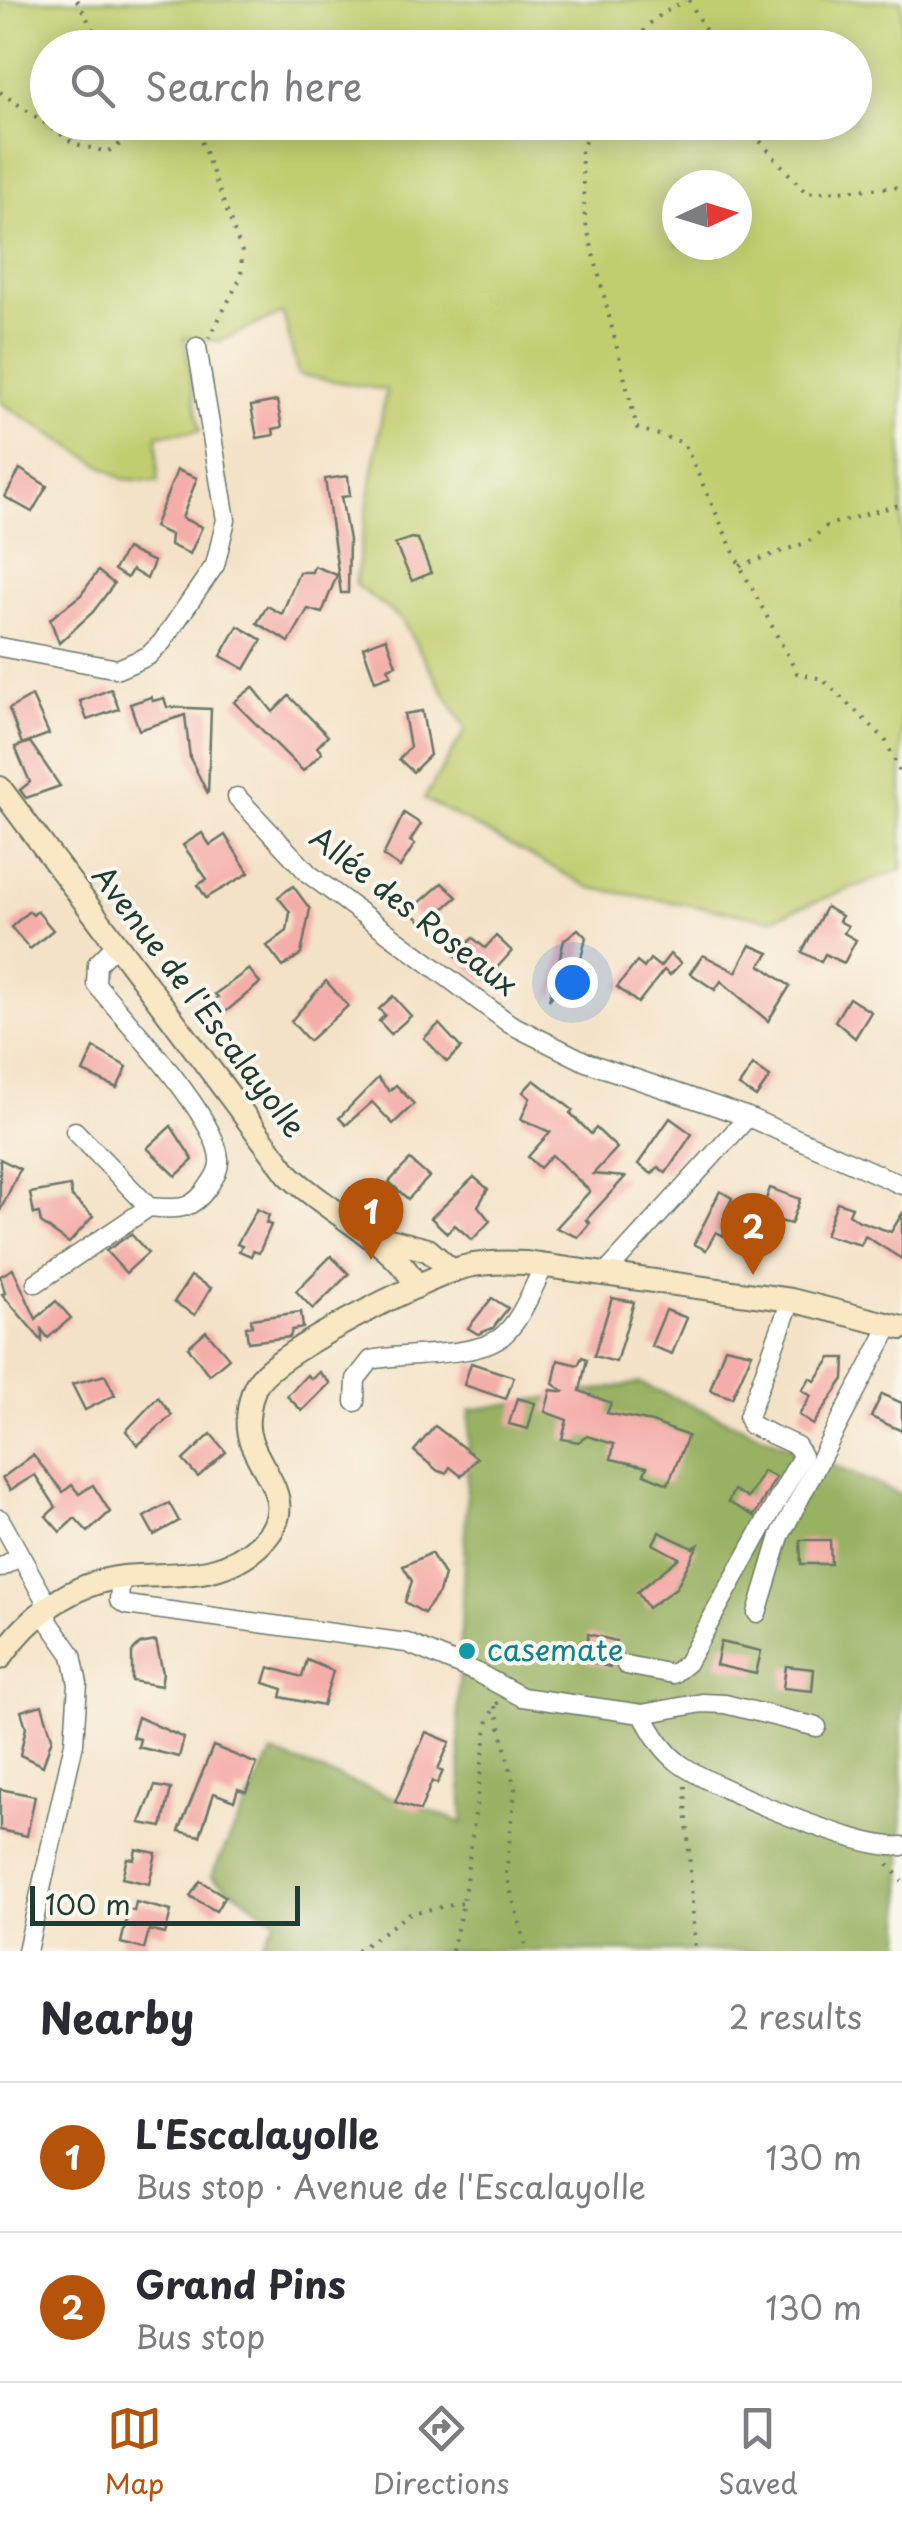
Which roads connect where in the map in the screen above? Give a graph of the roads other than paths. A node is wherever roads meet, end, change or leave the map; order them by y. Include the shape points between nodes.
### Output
1 (197, 347) road end
2 (0, 647) edge
3 (0, 788) edge
4 (238, 797) dead end
5 (117, 944) junction
6 (748, 1116) junction
7 (74, 1131) dead end
8 (902, 1185) edge
9 (149, 1207) junction
10 (365, 1235) junction
11 (544, 1266) junction
12 (452, 1271) junction
13 (604, 1274) junction
14 (36, 1282) dead end
15 (416, 1288) junction
16 (791, 1300) junction
17 (896, 1326) edge
18 (355, 1402) dead end
19 (0, 1520) edge
20 (20, 1556) junction
21 (0, 1568) edge
22 (121, 1577) junction
23 (46, 1608) junction
24 (757, 1613) dead end
25 (0, 1658) edge
26 (626, 1665) dead end
27 (642, 1714) junction
28 (816, 1727) dead end
29 (902, 1846) edge
30 (27, 1951) edge

1 - 2 street via 226,520 215,564 162,642 118,669
3 - 5 street, Avenue de l'Escalayolle
4 - 6 street, Allée des Roseaux via 310,874 510,1024 586,1062
5 - 9 street via 96,964 96,984 210,1126 219,1158 217,1174 198,1201 185,1210
5 - 10 street, Avenue de l'Escalayolle via 288,1174
6 - 8 street, Allée des Roseaux
6 - 13 street
7 - 9 street
9 - 14 street
10 - 12 street, Avenue de l'Escalayolle via 428,1250
10 - 15 street, Avenue de l'Escalayolle via 400,1259
11 - 12 street via 506,1262
11 - 13 street
11 - 18 street via 498,1340 370,1360 356,1378
12 - 15 street
13 - 16 street
15 - 22 street via 303,1347 258,1382 246,1424 278,1499 264,1540 242,1560 192,1576
16 - 17 street
16 - 26 street via 748,1417 751,1425 797,1446 802,1456 686,1663 672,1674
17 - 24 street via 780,1536
19 - 20 street
20 - 21 street
20 - 23 street
22 - 23 street via 85,1586
22 - 27 street via 119,1600 126,1606 407,1643 476,1672 500,1698
23 - 25 street
23 - 30 street via 76,1670 77,1728
27 - 28 street via 725,1704
27 - 29 street via 683,1766 851,1842

